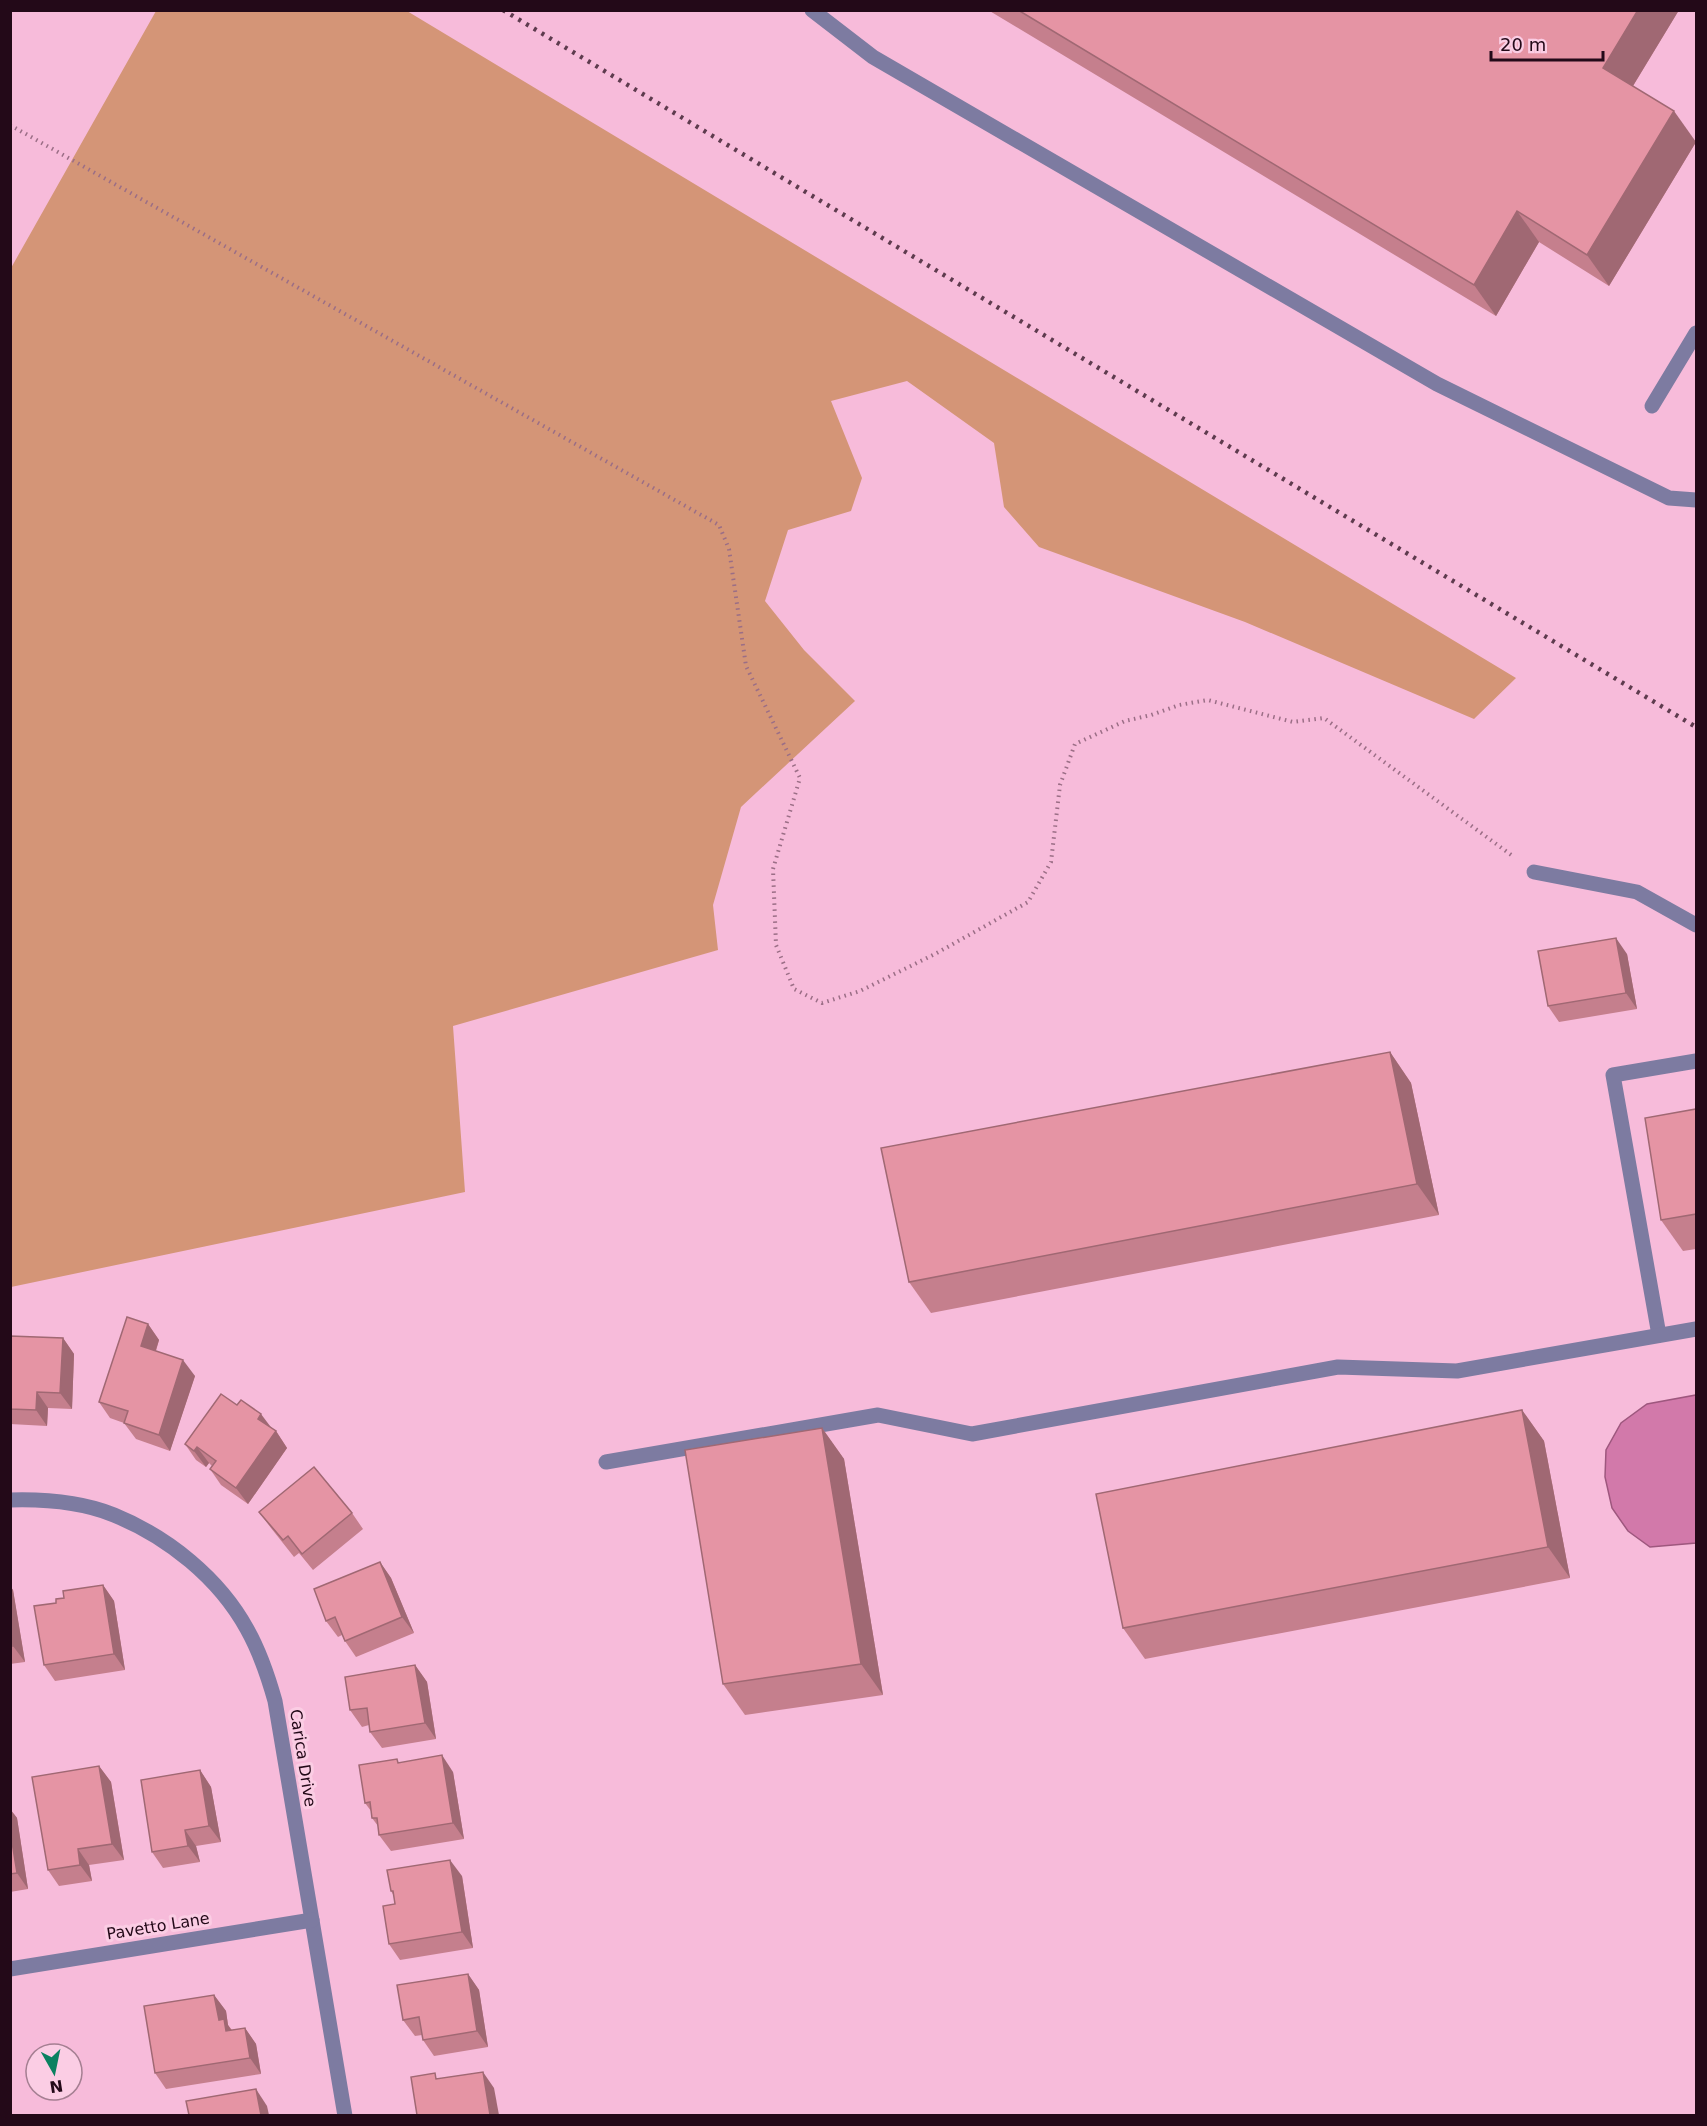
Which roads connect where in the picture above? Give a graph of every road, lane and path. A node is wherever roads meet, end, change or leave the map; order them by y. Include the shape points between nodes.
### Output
1 (812, 10) edge
2 (10, 125) edge
3 (1696, 333) edge
4 (1652, 406) dead end
5 (1696, 500) edge
6 (1534, 872) joint
7 (1696, 926) edge
8 (1696, 1061) edge
9 (1696, 1329) edge
10 (1659, 1335) junction
11 (606, 1462) dead end
12 (10, 1500) edge
13 (312, 1920) junction
14 (10, 1969) edge
15 (345, 2115) edge

1 - 5 street via 873,57 1437,384 1669,498
2 - 6 path via 718,525 729,549 746,666 800,778 773,869 776,945 794,989 822,1003 860,991 936,954 1028,902 1051,862 1060,785 1075,744 1125,721 1179,705 1208,700 1293,722 1324,718
3 - 4 street
6 - 7 street via 1637,892
8 - 10 street via 1613,1075
9 - 10 street
10 - 11 street via 1457,1371 1338,1367 972,1434 878,1415
12 - 13 street, Carica Drive via 74,1504 113,1514 174,1548 224,1595 247,1629 275,1701
13 - 14 street, Pavetto Lane
13 - 15 street, Carica Drive

